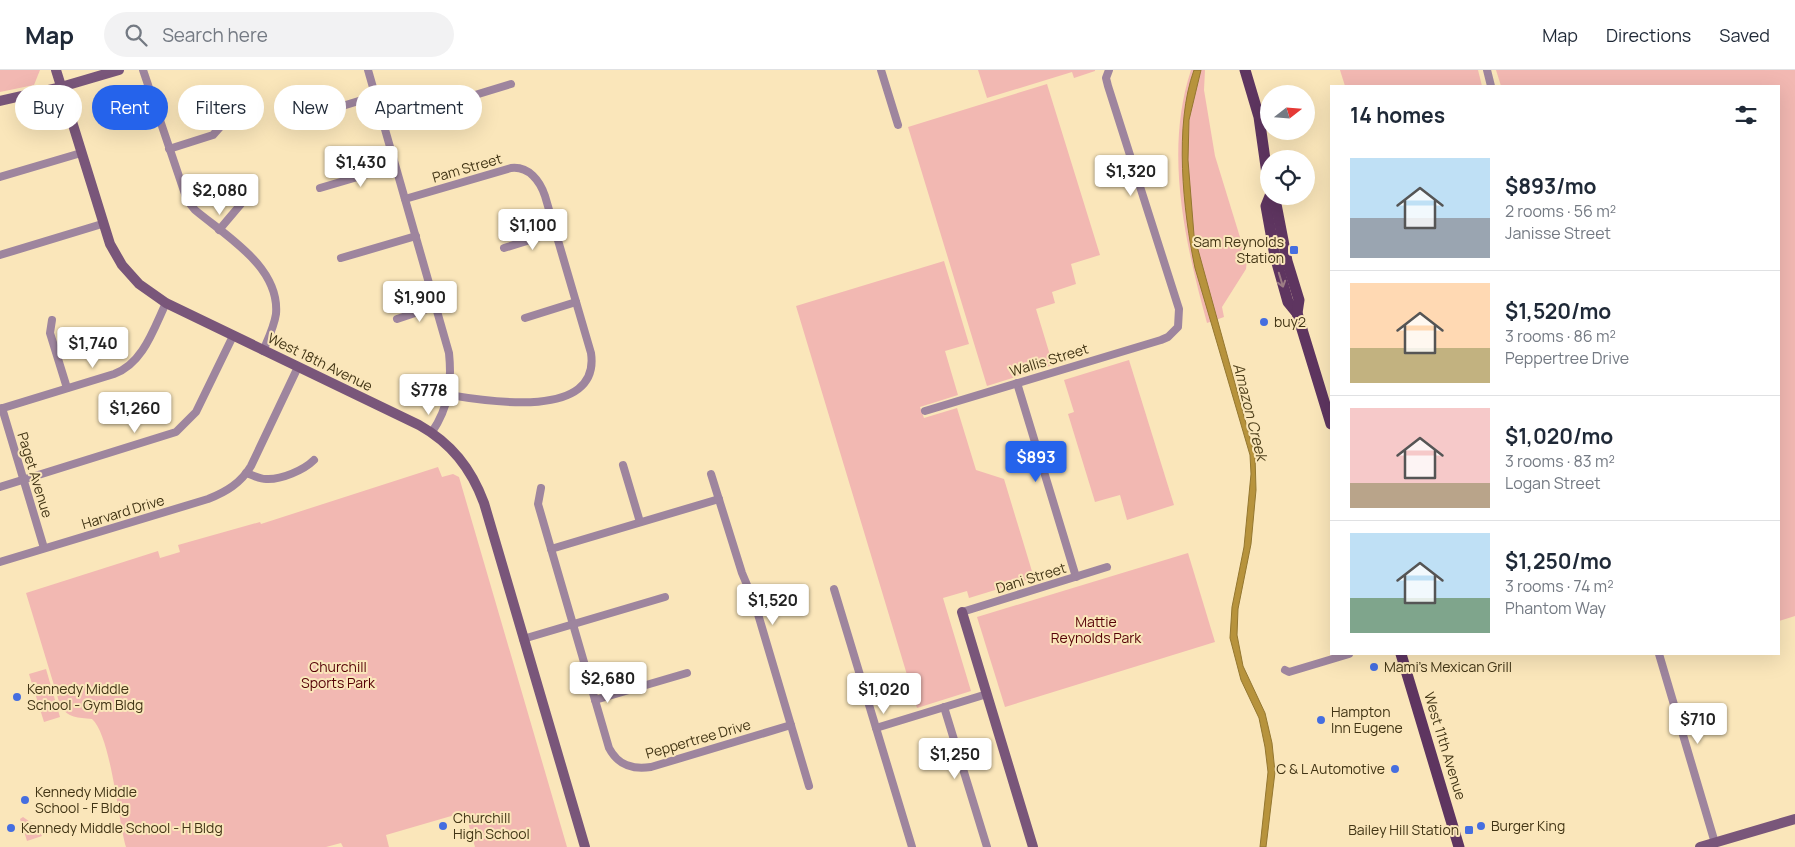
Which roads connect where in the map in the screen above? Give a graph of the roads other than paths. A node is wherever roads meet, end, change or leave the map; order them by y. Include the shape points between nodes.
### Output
1 (56, 70) edge
2 (119, 70) edge
3 (143, 70) edge
4 (368, 70) edge
5 (881, 70) edge
6 (1246, 70) edge
7 (1487, 70) edge
8 (1108, 71) edge
9 (511, 84) dead end
10 (60, 85) edge
11 (68, 85) edge
12 (371, 85) edge
13 (1492, 85) edge
14 (482, 93) edge
15 (15, 98) edge
16 (0, 101) edge
17 (898, 125) dead end
18 (74, 130) edge
19 (218, 130) edge
20 (385, 130) edge
21 (169, 149) junction
22 (1264, 150) edge
23 (81, 153) junction
24 (395, 166) junction
25 (0, 177) edge
26 (320, 188) dead end
27 (405, 199) junction
28 (241, 204) dead end
29 (1266, 205) edge
30 (102, 224) junction
31 (219, 230) junction
32 (556, 232) junction
33 (416, 236) junction
34 (504, 248) dead end
35 (0, 255) edge
36 (341, 258) dead end
37 (576, 302) junction
38 (166, 303) junction
39 (436, 306) junction
40 (525, 318) dead end
41 (397, 319) dead end
42 (52, 320) dead end
43 (233, 336) junction
44 (263, 350) junction
45 (298, 367) junction
46 (1017, 383) junction
47 (66, 388) junction
48 (448, 396) junction
49 (1, 408) edge
50 (925, 411) dead end
51 (1330, 421) edge
52 (432, 432) junction
53 (314, 460) dead end
54 (623, 465) dead end
55 (246, 473) junction
56 (711, 474) dead end
57 (23, 480) junction
58 (0, 487) edge
59 (541, 488) dead end
60 (719, 499) junction
61 (640, 522) junction
62 (44, 548) junction
63 (551, 549) junction
64 (0, 562) edge
65 (1107, 567) dead end
66 (1076, 577) junction
67 (834, 589) dead end
68 (665, 597) dead end
69 (962, 612) joint
70 (573, 624) junction
71 (523, 639) junction
72 (1346, 655) edge
73 (1402, 655) edge
74 (1659, 655) edge
75 (1285, 670) dead end
76 (687, 673) dead end
77 (986, 694) junction
78 (595, 700) junction
79 (944, 707) junction
80 (791, 725) junction
81 (876, 728) junction
82 (809, 786) dead end
83 (1795, 819) edge
84 (1715, 843) junction
85 (584, 847) edge
86 (912, 847) edge
87 (987, 847) edge
88 (1033, 847) edge
89 (1459, 847) edge
90 (1700, 847) edge

1 - 10 street, West 18th Avenue
2 - 11 street
3 - 21 street
4 - 12 street
5 - 17 street
6 - 22 main road
7 - 13 street
8 - 46 street, Wallis Street via 1108,86 1179,308 1178,327 1168,337
9 - 14 street
15 - 16 street
18 - 23 street, West 18th Avenue
19 - 21 street via 214,135
20 - 24 street
21 - 31 street via 187,200
23 - 25 street
23 - 30 street, West 18th Avenue
24 - 26 street
24 - 27 street
27 - 32 street, Pam Street via 519,168 530,172 539,183
27 - 33 street
28 - 31 street
29 - 51 main road via 1275,256 1288,302 1297,313
30 - 35 street
30 - 38 street, West 18th Avenue via 116,255 130,274 152,295
31 - 44 street via 258,264 271,285 276,314
32 - 34 street
32 - 37 street, Pam Street
33 - 36 street
33 - 39 street
37 - 40 street
37 - 48 street, Pam Street via 592,365 588,377 577,390 553,399 524,404
38 - 43 street, West 18th Avenue
38 - 47 street via 144,348 128,368
39 - 41 street
39 - 48 street via 449,353
42 - 47 street via 50,333
43 - 44 street, West 18th Avenue
43 - 57 street via 199,407 181,429
44 - 45 street, West 18th Avenue
45 - 52 street, West 18th Avenue
45 - 55 street, Harvard Drive
46 - 50 street, Wallis Street
46 - 66 street
47 - 49 street
48 - 52 street
49 - 57 street, Paget Avenue
52 - 71 street, West 18th Avenue via 463,461 478,487
53 - 55 street via 303,469 273,479
54 - 61 street
55 - 62 street, Harvard Drive via 232,487 215,496
56 - 60 street
57 - 58 street
57 - 62 street, Paget Avenue
59 - 63 street, Peppertree Drive via 538,504
60 - 61 street
60 - 80 street
61 - 63 street
62 - 64 street, Harvard Drive
63 - 70 street, Peppertree Drive
65 - 66 street, Dani Street
66 - 69 street, Dani Street
67 - 81 street
68 - 70 street
69 - 77 street
70 - 71 street
70 - 78 street, Peppertree Drive
71 - 85 street, West 18th Avenue
72 - 75 street via 1289,672
73 - 89 main road, West 11th Avenue
74 - 84 street
76 - 78 street
77 - 79 street
77 - 88 street
78 - 80 street, Peppertree Drive via 612,754 620,763 634,768 651,767
79 - 81 street
79 - 87 street
80 - 82 street
81 - 86 street
83 - 84 street
84 - 90 street

